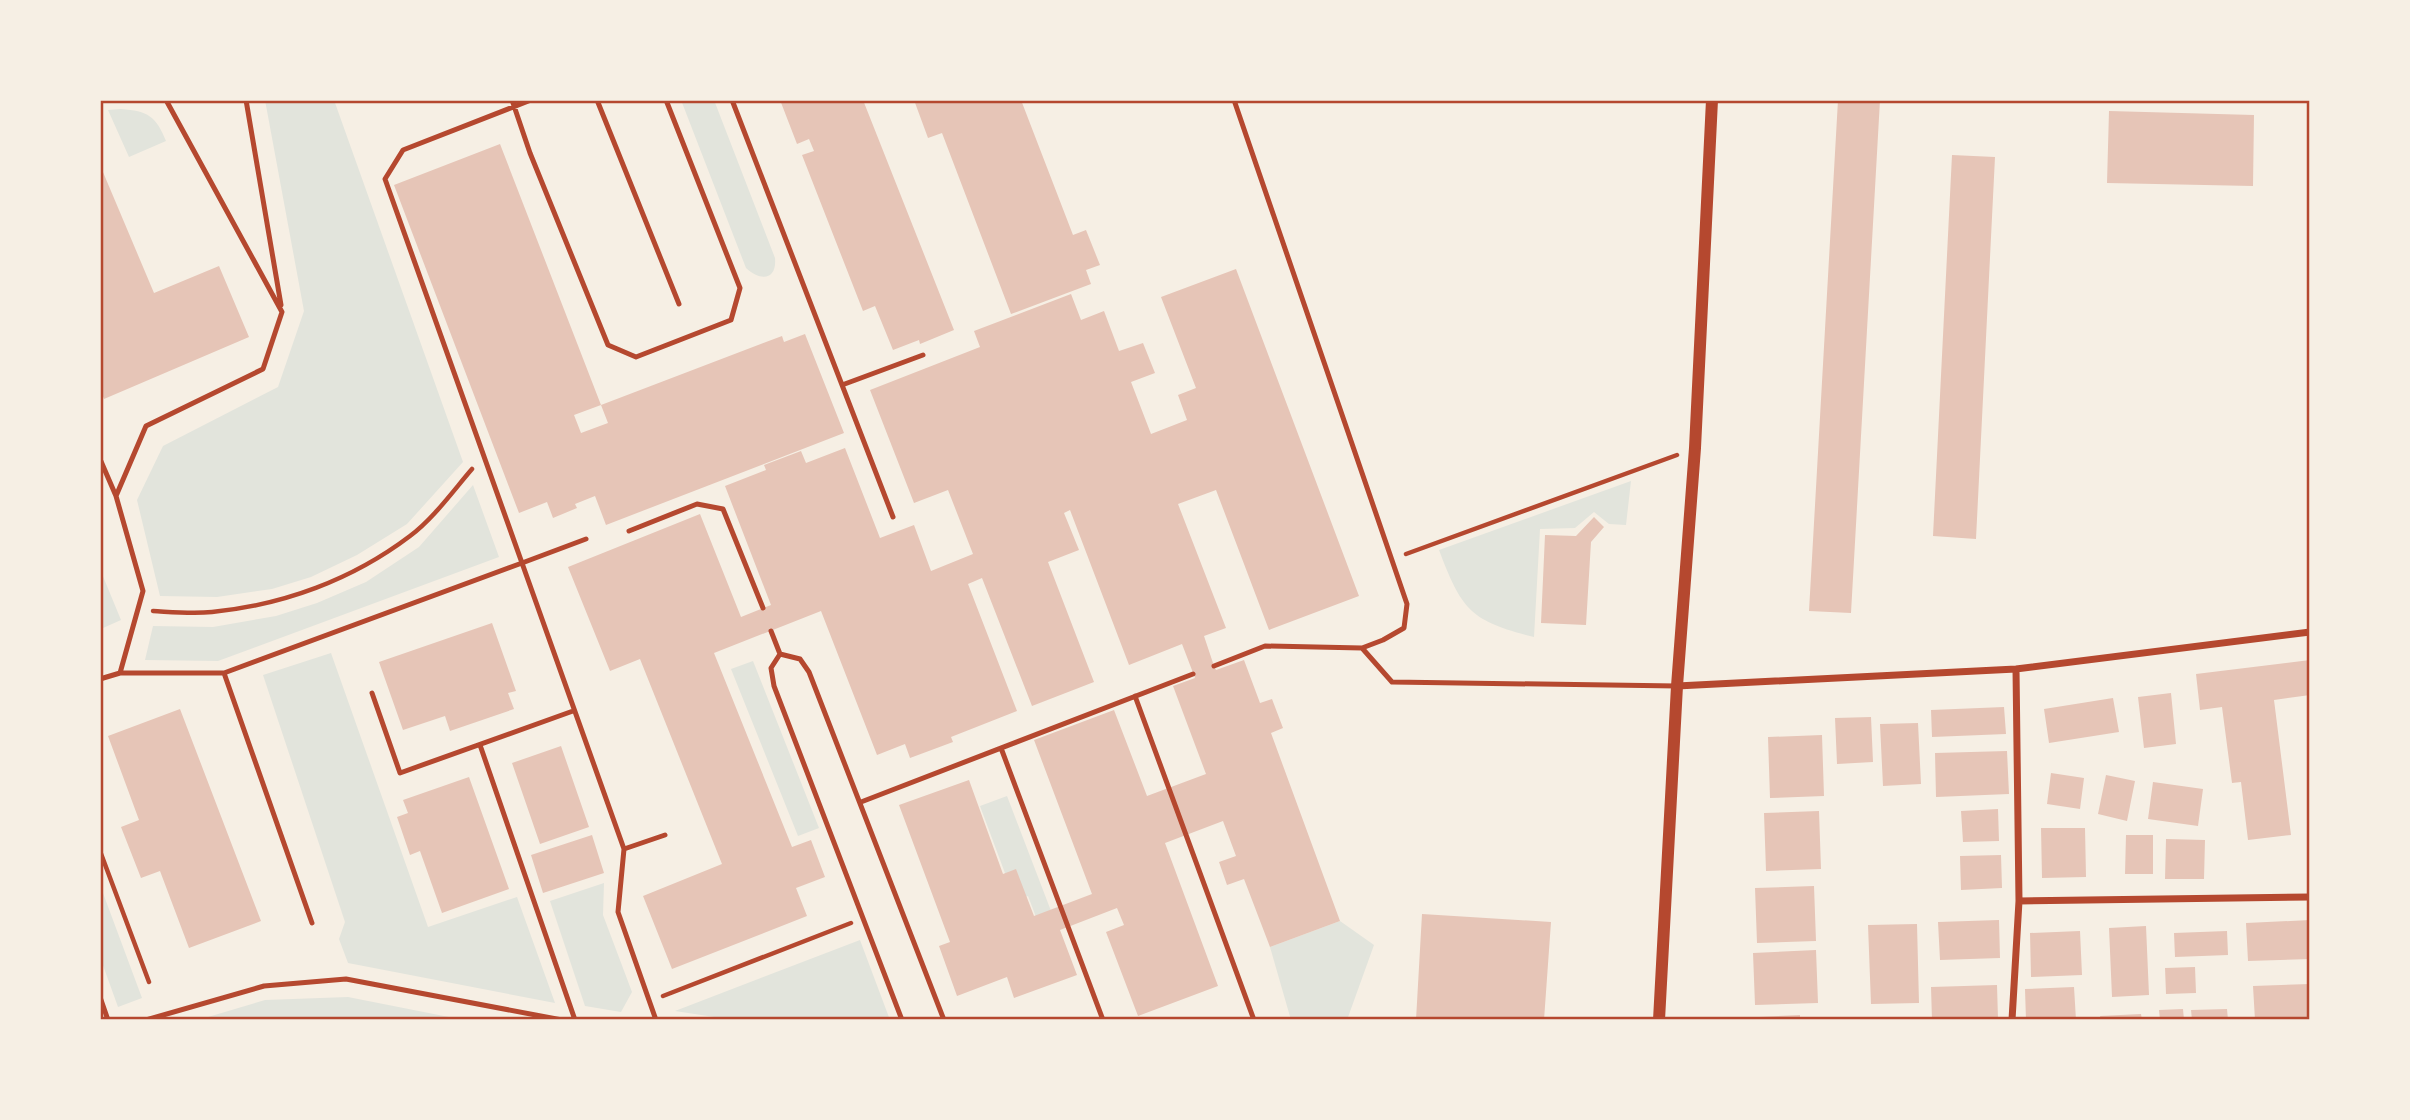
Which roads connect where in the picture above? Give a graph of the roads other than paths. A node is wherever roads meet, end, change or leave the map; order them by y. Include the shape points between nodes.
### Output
1 (166, 100) edge
2 (246, 100) edge
3 (512, 100) edge
4 (531, 100) edge
5 (597, 100) edge
6 (666, 100) edge
7 (732, 100) edge
8 (1234, 100) edge
9 (1712, 100) edge
10 (679, 304) dead end
11 (282, 312) junction
12 (923, 355) dead end
13 (842, 385) junction
14 (100, 459) edge
15 (116, 496) junction
16 (893, 517) dead end
17 (629, 531) dead end
18 (586, 539) dead end
19 (522, 563) junction
20 (763, 608) dead end
21 (771, 631) dead end
22 (2310, 632) edge
23 (1362, 648) junction
24 (780, 654) junction
25 (1214, 666) dead end
26 (2016, 669) junction
27 (120, 673) junction
28 (224, 673) junction
29 (1193, 674) dead end
30 (100, 679) edge
31 (1677, 687) junction
32 (372, 692) dead end
33 (1135, 696) junction
34 (573, 711) junction
35 (480, 745) junction
36 (1001, 748) junction
37 (861, 802) junction
38 (665, 835) dead end
39 (624, 849) junction
40 (2310, 897) edge
41 (2019, 901) junction
42 (312, 923) dead end
43 (100, 997) edge
44 (108, 1020) edge
45 (146, 1020) edge
46 (562, 1020) edge
47 (575, 1020) edge
48 (656, 1020) edge
49 (902, 1020) edge
50 (944, 1020) edge
51 (1102, 1020) edge
52 (1254, 1020) edge
53 (1659, 1020) edge
54 (2012, 1020) edge

1 - 11 lane
2 - 11 lane
3 - 6 lane via 608,345 636,357 731,320 740,288
4 - 19 lane via 403,150 385,179
5 - 10 lane
7 - 13 lane
8 - 23 lane via 1407,604 1404,628
9 - 31 street via 1695,448
11 - 15 lane via 263,369 146,426
12 - 13 lane
13 - 16 lane
14 - 15 lane
15 - 27 lane via 143,591
17 - 20 lane via 697,504 723,509
18 - 19 lane
19 - 28 lane
19 - 34 lane
21 - 24 lane
22 - 26 street
23 - 25 lane via 1265,646
23 - 31 lane via 1392,682
24 - 37 lane via 800,659 809,672
24 - 49 lane via 771,668 774,686
26 - 31 street
26 - 41 street
27 - 28 lane
27 - 30 lane
28 - 42 lane
29 - 33 lane
31 - 53 street
32 - 35 lane via 400,773
33 - 36 lane
33 - 52 lane
34 - 35 lane
34 - 39 lane
35 - 47 lane
36 - 37 lane
36 - 51 lane
37 - 50 lane
38 - 39 lane
39 - 48 lane via 618,912
40 - 41 street
41 - 54 street
43 - 44 lane
45 - 46 lane via 264,986 346,979

